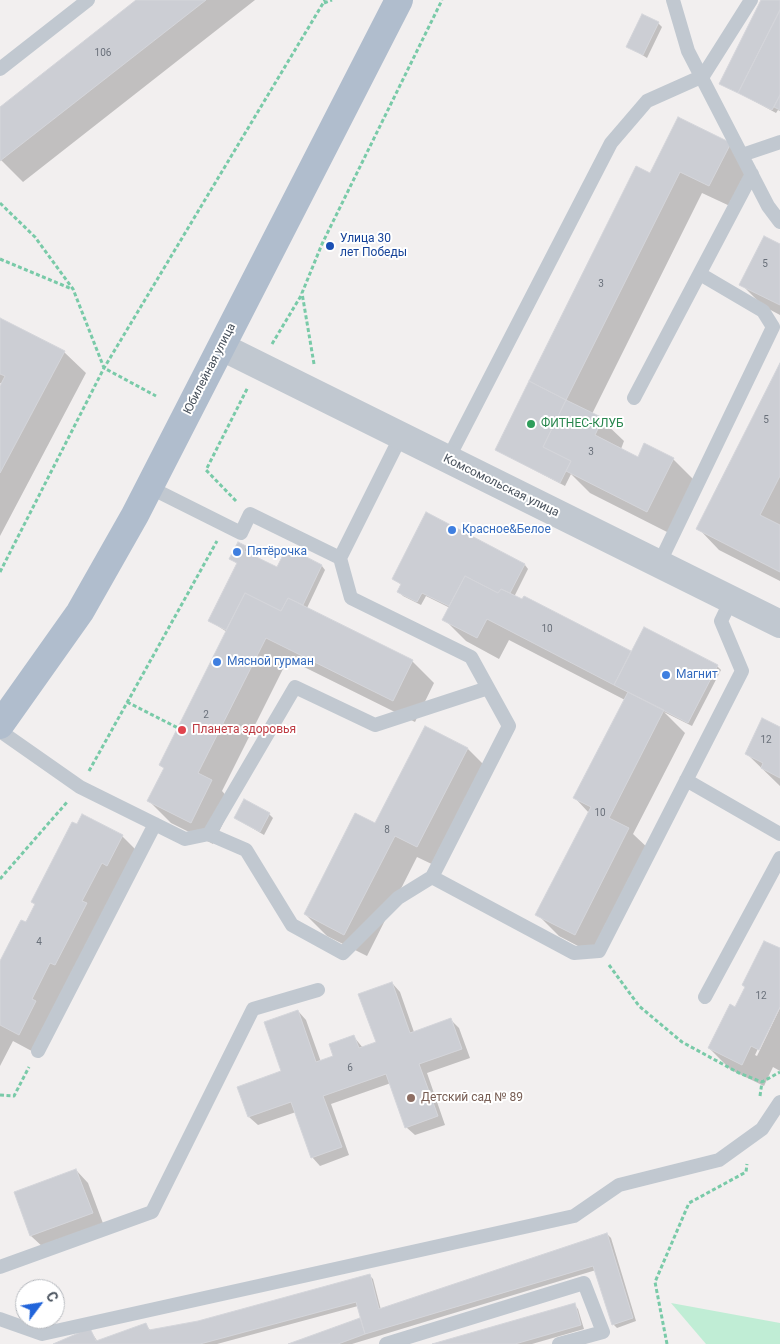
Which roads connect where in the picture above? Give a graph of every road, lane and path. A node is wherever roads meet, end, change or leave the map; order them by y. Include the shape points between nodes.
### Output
1 (88, 0) edge
2 (332, 0) edge
3 (399, 0) edge
4 (442, 0) edge
5 (673, 0) edge
6 (751, 0) edge
7 (324, 2) edge
8 (0, 69) edge
9 (702, 76) junction
10 (780, 142) edge
11 (742, 155) junction
12 (752, 174) junction
13 (0, 203) edge
14 (780, 222) edge
15 (0, 259) edge
16 (700, 274) junction
17 (73, 289) junction
18 (302, 294) junction
19 (222, 347) junction
20 (259, 366) junction
21 (104, 368) junction
22 (318, 395) junction
23 (156, 396) dead end
24 (634, 398) dead end
25 (402, 436) junction
26 (448, 459) junction
27 (149, 487) junction
28 (250, 514) junction
29 (226, 525) junction
30 (340, 558) junction
31 (659, 564) junction
32 (0, 572) edge
33 (731, 600) junction
34 (780, 624) edge
35 (488, 688) junction
36 (127, 702) junction
37 (0, 726) edge
38 (178, 728) dead end
39 (0, 731) edge
40 (686, 780) junction
41 (80, 787) junction
42 (155, 824) junction
43 (209, 834) junction
44 (780, 834) edge
45 (780, 858) edge
46 (432, 877) junction
47 (0, 879) edge
48 (598, 951) junction
49 (318, 990) dead end
50 (705, 997) dead end
51 (38, 1051) dead end
52 (780, 1072) edge
53 (26, 1075) dead end
54 (762, 1082) junction
55 (0, 1095) edge
56 (780, 1102) edge
57 (752, 1136) junction
58 (0, 1266) edge
59 (0, 1319) edge
60 (386, 1344) edge
61 (559, 1344) edge
62 (667, 1344) edge

1 - 8 lane
2 - 7 path
3 - 19 main road, Юбилейная улица
4 - 18 path via 322,244
5 - 9 lane via 688,51
6 - 9 lane
7 - 21 path
9 - 11 lane
9 - 26 lane via 647,101 611,143
10 - 11 lane
11 - 12 lane
12 - 14 lane
12 - 16 lane
13 - 17 path via 35,237
15 - 17 path
16 - 24 lane
16 - 31 lane via 763,311 773,327
17 - 21 path
18 - 20 path
18 - 22 path
19 - 20 street, Комсомольская улица
19 - 27 main road, Юбилейная улица
20 - 22 street, Комсомольская улица
20 - 28 path via 206,470
21 - 23 path
21 - 32 path
22 - 25 street, Комсомольская улица
25 - 26 street, Комсомольская улица
25 - 30 lane
26 - 31 street, Комсомольская улица
27 - 29 lane
27 - 37 main road, Юбилейная улица via 80,612
28 - 29 lane via 241,532
28 - 30 lane
29 - 36 path
30 - 35 lane via 351,598 471,657
31 - 33 street, Комсомольская улица
33 - 34 street, Комсомольская улица
33 - 40 lane via 721,621 742,671
35 - 43 lane via 375,725 295,687
35 - 46 lane via 509,726
36 - 38 path
36 - 41 path
39 - 41 lane
40 - 44 lane
40 - 48 lane
41 - 42 lane
41 - 47 path
42 - 43 lane via 185,839
42 - 51 lane
43 - 46 lane via 246,850 292,925 343,953 398,898
45 - 50 lane
46 - 48 lane via 574,953
48 - 54 path via 639,1006 682,1042
49 - 58 lane via 253,1009 152,1212
52 - 54 path
53 - 55 path via 14,1096
54 - 57 path
56 - 57 lane via 762,1130
57 - 59 lane via 719,1160 619,1185 574,1216 42,1334
57 - 62 path via 746,1172 689,1202 655,1282
60 - 61 lane via 584,1283 603,1332

